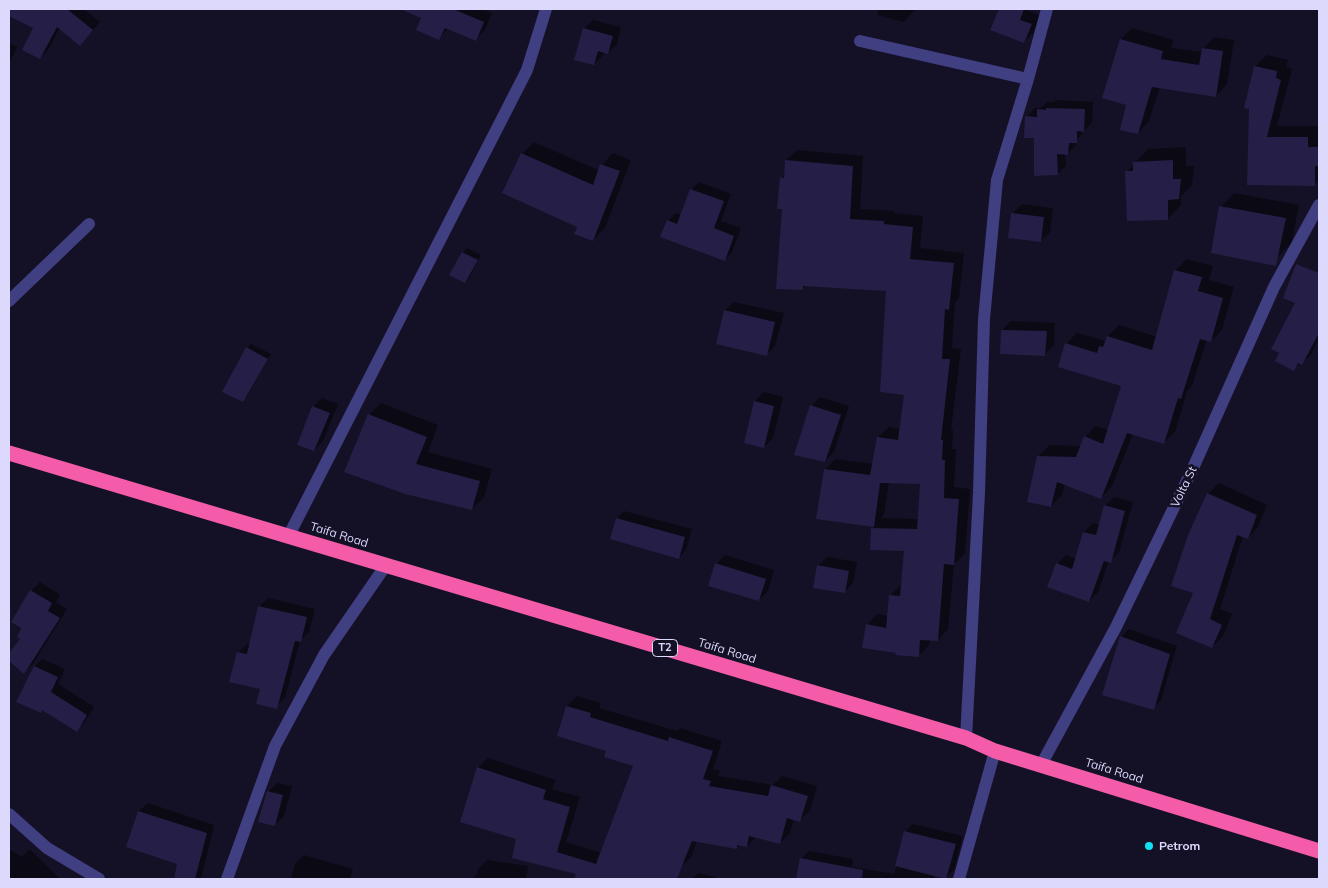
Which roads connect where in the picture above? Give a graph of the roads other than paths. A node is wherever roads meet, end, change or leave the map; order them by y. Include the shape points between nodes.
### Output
1 (546, 9) edge
2 (1047, 9) edge
3 (860, 41) dead end
4 (1028, 79) junction
5 (1319, 204) edge
6 (89, 224) dead end
7 (9, 301) edge
8 (9, 453) edge
9 (289, 536) junction
10 (386, 565) junction
11 (966, 738) junction
12 (996, 751) junction
13 (1041, 765) junction
14 (9, 814) edge
15 (1319, 851) edge
16 (99, 879) edge
17 (227, 879) edge
18 (959, 879) edge

1 - 9 street via 527,70
2 - 4 street
3 - 4 street
4 - 11 street via 997,180 986,289
5 - 13 street, Volta St via 1274,286 1194,468 1116,627
6 - 7 street
8 - 9 highway, Taifa Road / T2
9 - 10 highway, Taifa Road / T2
10 - 11 highway, Taifa Road / T2
10 - 17 street via 324,655 275,746
11 - 12 highway, Taifa Road / T2
12 - 13 highway, Taifa Road / T2
12 - 18 street
13 - 15 highway, Taifa Road / T2
14 - 16 street via 47,848

